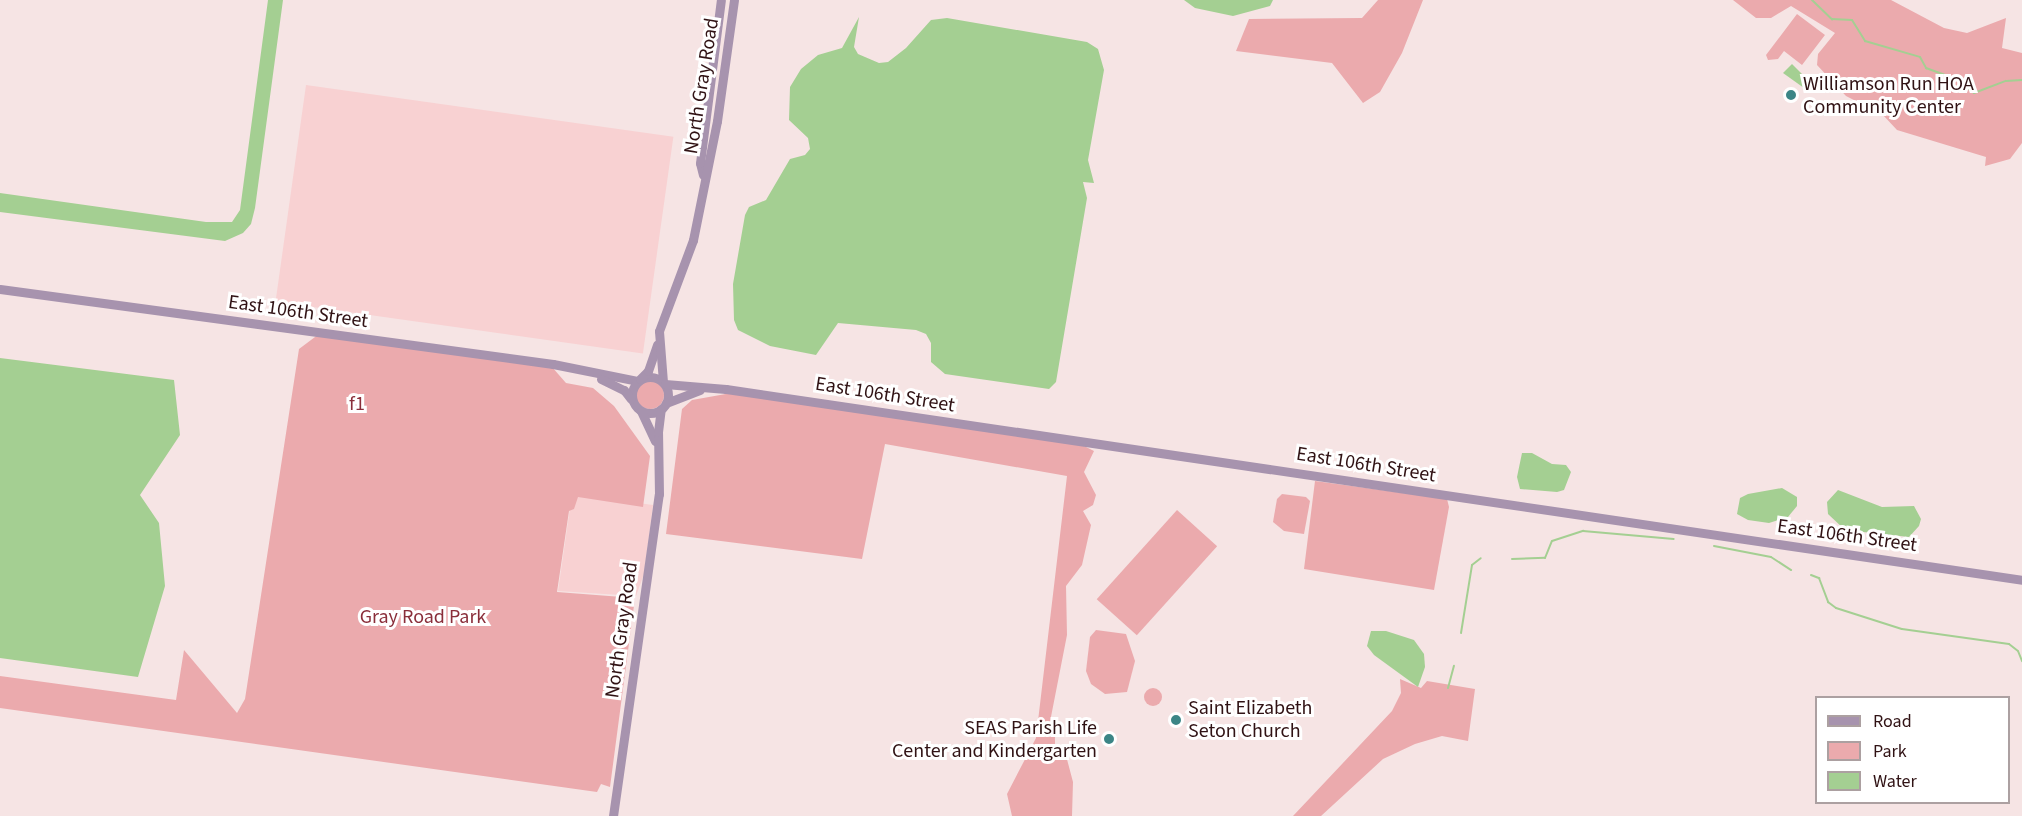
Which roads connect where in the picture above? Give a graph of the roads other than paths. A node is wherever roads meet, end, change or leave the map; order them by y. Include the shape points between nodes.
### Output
1 (721, 0) edge
2 (734, 0) edge
3 (703, 176) junction
4 (0, 289) edge
5 (657, 345) junction
6 (591, 374) junction
7 (639, 380) junction
8 (664, 383) junction
9 (705, 388) junction
10 (632, 400) junction
11 (664, 406) junction
12 (641, 411) junction
13 (658, 449) junction
14 (2022, 580) edge
15 (613, 816) edge

1 - 3 street, North Gray Road via 700,163
2 - 3 street, North Gray Road via 717,121
3 - 5 street, North Gray Road via 691,248 665,310
4 - 6 street, East 106th Street via 553,364
5 - 7 street, North Gray Road via 648,371
5 - 8 street, North Gray Road
6 - 7 street, East 106th Street
6 - 10 street, East 106th Street via 624,390
7 - 8 street via 654,377
7 - 10 street
8 - 9 street, East 106th Street
8 - 11 street
9 - 11 street, East 106th Street
9 - 14 street, East 106th Street
10 - 12 street
11 - 12 street via 651,413
11 - 13 street, North Gray Road
12 - 13 street, North Gray Road
13 - 15 street, North Gray Road via 659,494

